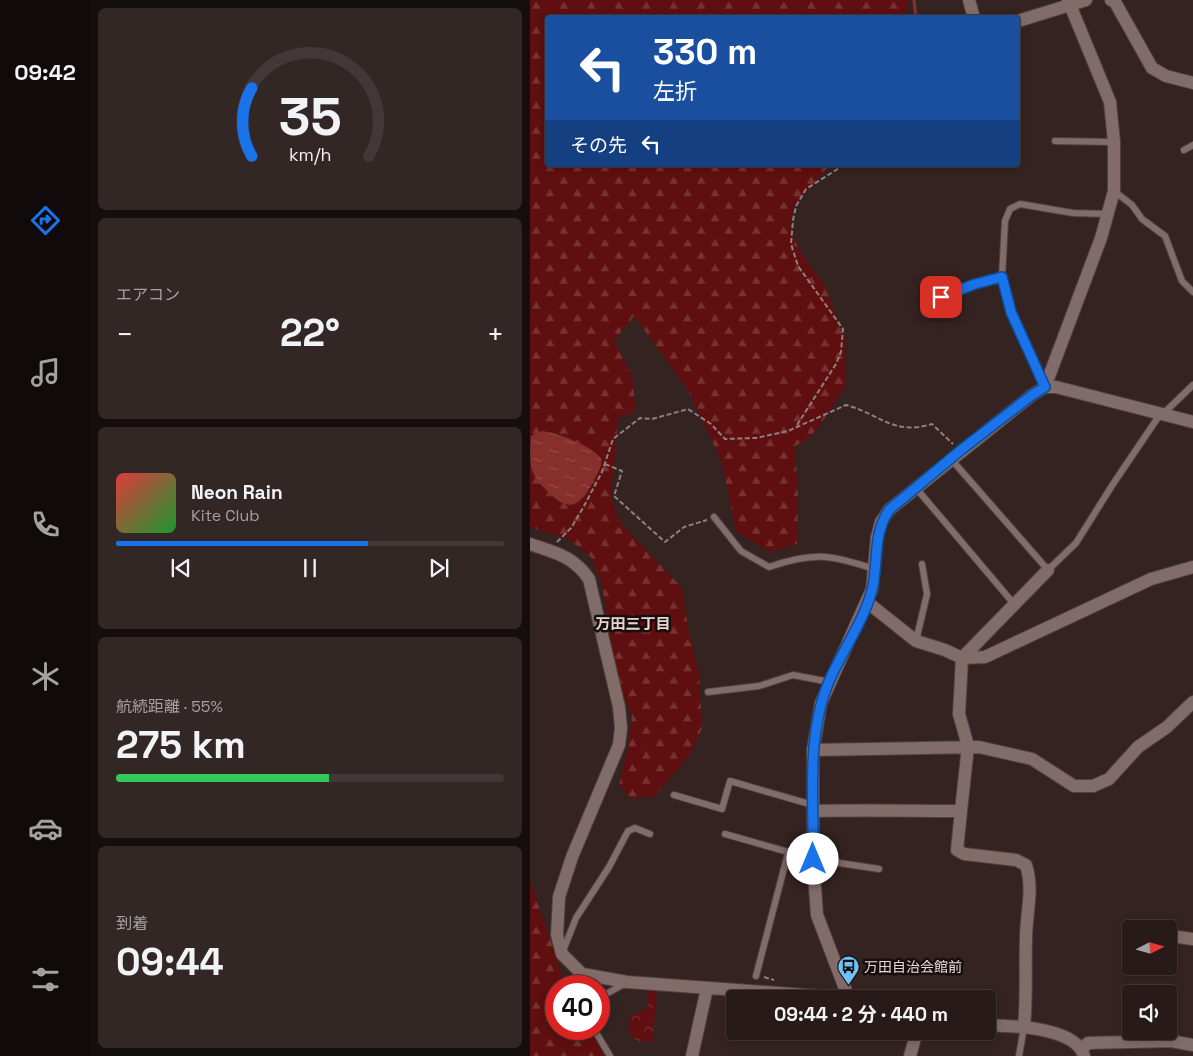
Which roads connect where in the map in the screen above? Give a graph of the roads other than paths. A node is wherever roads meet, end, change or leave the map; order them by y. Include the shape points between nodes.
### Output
1 (970, 0) edge
2 (1086, 0) edge
3 (1111, 0) edge
4 (1069, 3) edge
5 (973, 15) edge
6 (1020, 20) edge
7 (1193, 83) edge
8 (1055, 141) dead end
9 (1114, 142) junction
10 (1193, 145) edge
11 (1184, 150) dead end
12 (1114, 191) junction
13 (1108, 214) junction
14 (1002, 277) junction
15 (1193, 292) edge
16 (924, 304) dead end
17 (1193, 385) edge
18 (1045, 387) junction
19 (1162, 414) junction
20 (1193, 422) edge
21 (956, 455) junction
22 (916, 488) junction
23 (714, 517) road end
24 (530, 544) edge
25 (922, 564) dead end
26 (1193, 568) edge
27 (874, 569) junction
28 (1048, 570) junction
29 (1014, 604) junction
30 (867, 605) junction
31 (916, 641) junction
32 (962, 658) junction
33 (830, 682) junction
34 (708, 692) dead end
35 (1193, 702) edge
36 (968, 746) junction
37 (813, 750) junction
38 (674, 795) dead end
39 (814, 808) junction
40 (961, 811) junction
41 (650, 834) dead end
42 (725, 834) dead end
43 (788, 853) junction
44 (813, 859) junction
45 (879, 868) dead end
46 (1178, 937) dead end
47 (1193, 939) edge
48 (562, 954) junction
49 (756, 976) dead end
50 (627, 982) junction
51 (707, 988) junction
52 (735, 990) edge
53 (845, 990) edge
54 (610, 992) edge
55 (996, 1025) edge
56 (1024, 1027) junction
57 (601, 1040) edge
58 (914, 1040) edge
59 (1193, 1045) edge
60 (1083, 1053) edge
61 (610, 1056) edge
62 (692, 1056) edge
63 (910, 1056) edge
64 (1019, 1056) edge

1 - 5 street
2 - 4 street
3 - 7 street via 1152,68 1166,76
4 - 6 street
4 - 9 street via 1110,102
8 - 9 lane
9 - 12 street
10 - 11 lane
12 - 13 street
12 - 15 lane via 1165,236 1182,281
13 - 14 lane via 1072,213 1029,204 1010,209 1005,221
13 - 18 street
14 - 16 lane
14 - 18 lane via 1011,312
17 - 19 lane
18 - 19 street
18 - 21 street
19 - 20 street
19 - 28 lane via 1076,543
21 - 22 street
21 - 28 lane
22 - 27 street via 889,510 881,522
22 - 29 lane
23 - 27 lane via 741,551 768,567 805,556 824,556
24 - 48 street via 570,559 589,579 621,728 619,745 572,857 559,897 557,935
25 - 31 lane via 927,594
26 - 32 street via 1151,579 985,657
27 - 30 street
28 - 29 street
29 - 32 street
30 - 31 street
30 - 33 street
31 - 32 street
32 - 36 street via 959,714
33 - 34 lane via 793,675 759,686
33 - 37 street via 821,703
35 - 36 street via 1167,727 1138,747 1109,779 1093,786 1074,786 1017,754
36 - 37 street
36 - 40 street
37 - 39 street
38 - 39 lane via 722,809 730,781
39 - 40 street
39 - 44 street
40 - 56 street via 957,850 964,854 1016,860 1026,865 1030,877
41 - 48 lane via 635,828 628,831 609,868 576,918
42 - 43 lane
43 - 44 lane
43 - 49 lane
44 - 45 lane
44 - 53 street via 817,915
46 - 47 street
48 - 50 street via 582,974
50 - 51 street
50 - 54 lane
51 - 52 street
51 - 62 street
55 - 56 street
56 - 60 street via 1073,1040
56 - 64 lane
57 - 61 lane
58 - 63 street
59 - 60 street via 1171,1041 1088,1043

